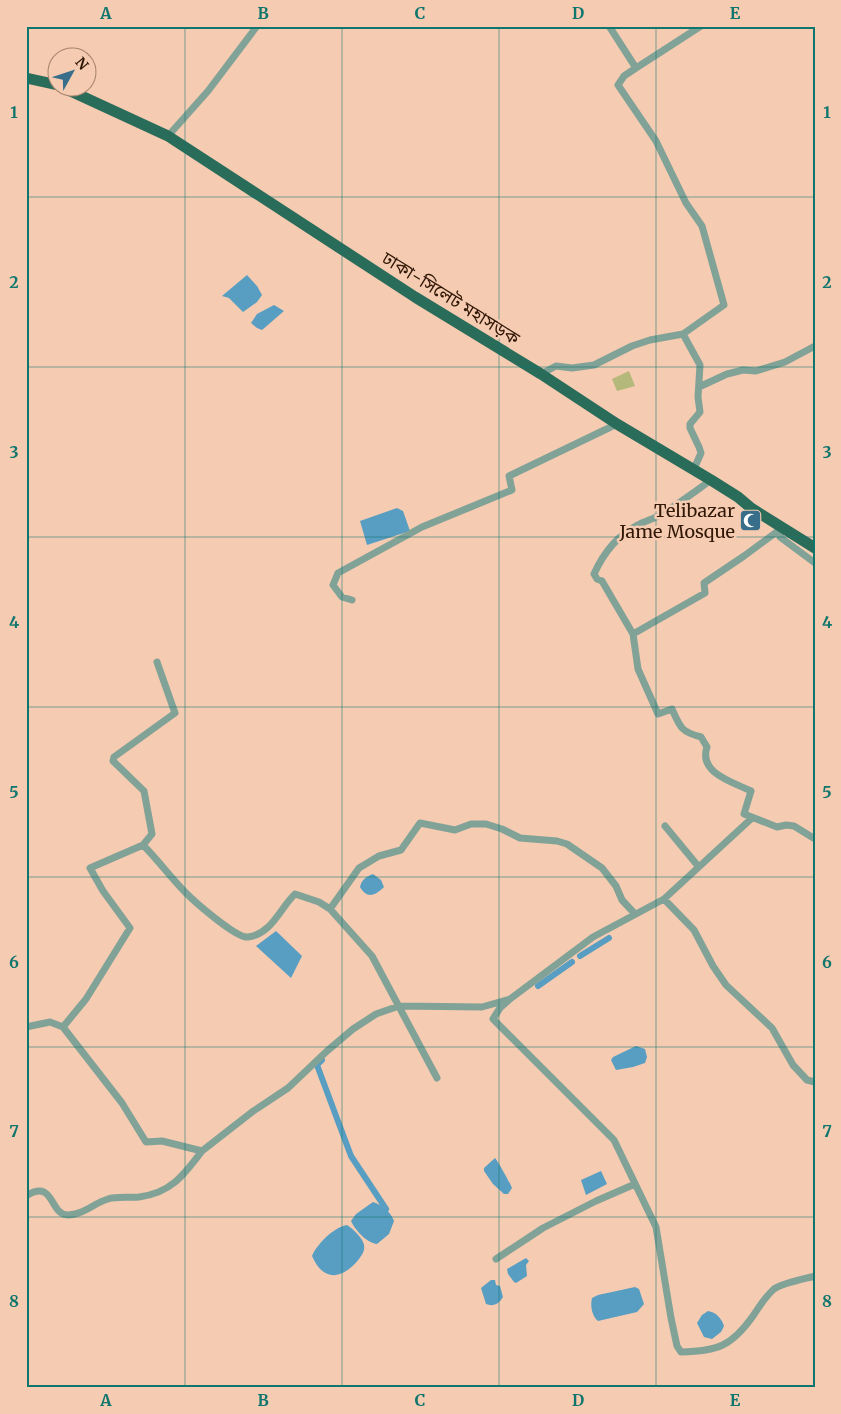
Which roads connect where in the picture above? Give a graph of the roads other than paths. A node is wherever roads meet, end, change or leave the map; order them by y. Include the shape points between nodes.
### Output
1 (258, 26) edge
2 (609, 26) edge
3 (701, 26) edge
4 (636, 68) junction
5 (26, 78) edge
6 (48, 83) edge
7 (86, 98) edge
8 (168, 136) junction
9 (683, 334) junction
10 (815, 346) edge
11 (540, 374) junction
12 (698, 388) junction
13 (617, 424) junction
14 (694, 469) junction
15 (711, 480) junction
16 (738, 497) junction
17 (782, 528) junction
18 (815, 539) edge
19 (815, 548) edge
20 (815, 563) edge
21 (352, 600) dead end
22 (633, 634) junction
23 (157, 662) dead end
24 (752, 818) junction
25 (665, 826) dead end
26 (815, 839) edge
27 (143, 845) junction
28 (698, 866) junction
29 (664, 898) junction
30 (330, 909) junction
31 (635, 914) junction
32 (510, 999) junction
33 (399, 1006) junction
34 (26, 1027) edge
35 (63, 1027) junction
36 (437, 1078) dead end
37 (815, 1082) edge
38 (202, 1151) junction
39 (635, 1184) junction
40 (26, 1196) edge
41 (496, 1259) dead end
42 (815, 1276) edge

1 - 8 street
2 - 4 street
3 - 4 street
4 - 9 street via 624,76 618,86 656,141 686,203 702,226 724,305
5 - 6 highway
7 - 8 highway, ঢাকা-সিলেট মহাসড়ক
8 - 11 highway, ঢাকা-সিলেট মহাসড়ক via 415,297
9 - 11 street via 632,346 594,365 556,366
9 - 12 street via 700,365
10 - 12 street via 785,362 756,371 727,374
11 - 13 highway, ঢাকা-সিলেট মহাসড়ক
12 - 14 street via 700,412 690,424 701,453
13 - 14 highway, ঢাকা-সিলেট মহাসড়ক
13 - 21 street via 509,476 512,490 422,527 338,573 333,584 342,597
14 - 15 highway, ঢাকা-সিলেট মহাসড়ক
15 - 16 highway, ঢাকা-সিলেট মহাসড়ক
15 - 22 street via 624,534 600,562 594,574 602,581
16 - 17 highway, ঢাকা-সিলেট মহাসড়ক
16 - 18 highway via 755,503
17 - 19 highway, ঢাকা-সিলেট মহাসড়ক
17 - 20 street via 780,537
17 - 22 street via 704,583 705,593
22 - 24 street via 638,669 658,714 672,709 680,728 701,737 707,747 704,755 717,775 751,791 744,814
23 - 27 street via 175,713 114,756 113,761 144,791 152,834
24 - 26 street via 777,827 794,826
24 - 28 street
25 - 28 street
27 - 30 street via 186,892 242,937 249,937 272,923 295,894
27 - 35 street via 90,868 130,928 86,999
28 - 29 street
29 - 31 street
29 - 37 street via 694,930 726,984 772,1028 793,1066 807,1080
30 - 31 street via 359,868 379,856 401,850 420,823 455,830 471,824 486,824 520,838 567,844 602,868
30 - 33 street via 372,956
31 - 32 street via 593,937
32 - 33 street via 482,1007
32 - 39 street via 493,1019 614,1140
33 - 36 street
33 - 38 street via 376,1014 354,1029 288,1088
34 - 35 street via 50,1022
35 - 38 street via 122,1103 146,1142 162,1141
38 - 40 street via 167,1189 141,1196 108,1199 82,1212 67,1215 61,1212 42,1191
39 - 41 street via 543,1228
39 - 42 street via 656,1226 680,1352 708,1350 732,1341 776,1288

